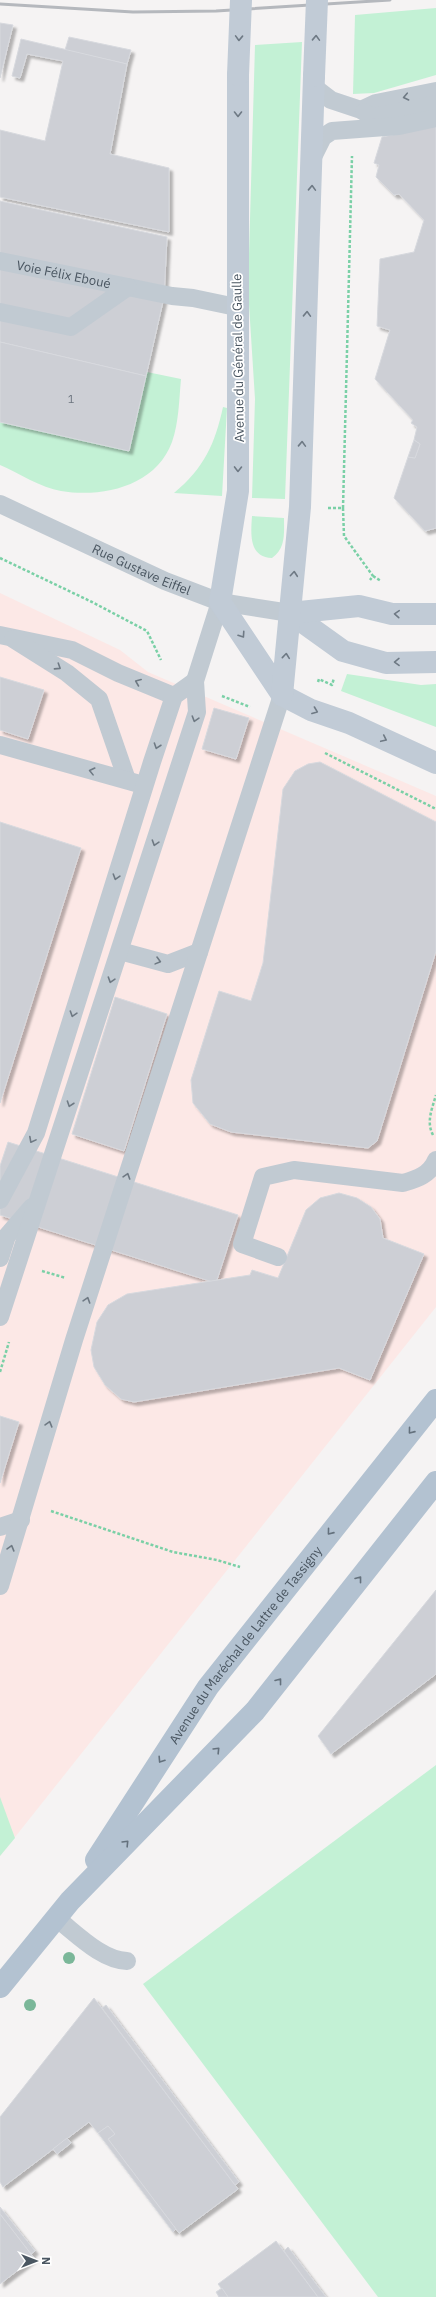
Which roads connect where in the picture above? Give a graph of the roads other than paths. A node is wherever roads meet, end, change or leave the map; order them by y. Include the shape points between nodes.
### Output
1 (241, 0) edge
2 (318, 0) edge
3 (314, 82) junction
4 (436, 91) edge
5 (436, 104) edge
6 (361, 110) junction
7 (436, 118) edge
8 (313, 157) junction
9 (0, 260) edge
10 (128, 287) junction
11 (236, 307) junction
12 (0, 312) edge
13 (0, 504) edge
14 (220, 602) junction
15 (290, 613) junction
16 (436, 614) edge
17 (7, 637) edge
18 (436, 662) edge
19 (195, 681) junction
20 (282, 695) junction
21 (174, 696) junction
22 (0, 745) edge
23 (436, 763) edge
24 (127, 780) junction
25 (144, 786) junction
26 (120, 951) junction
27 (199, 952) junction
28 (64, 1042) junction
29 (81, 1072) junction
30 (436, 1160) edge
31 (0, 1200) edge
32 (38, 1200) junction
33 (278, 1257) dead end
34 (0, 1258) edge
35 (0, 1317) edge
36 (436, 1400) edge
37 (436, 1482) edge
38 (24, 1511) junction
39 (0, 1527) edge
40 (0, 1586) edge
41 (70, 1901) junction
42 (56, 1918) junction
43 (127, 1961) dead end
44 (0, 1987) edge

1 -> 11 main road, Avenue du Général de Gaulle, bridge
3 -> 2 main road, bridge
3 - 6 lane via 331,100
3 - 8 main road
4 -> 6 lane via 376,103
5 - 6 lane via 372,117
7 - 8 lane via 399,126 332,131 323,137
15 -> 8 main road via 300,507
9 - 10 lane, Voie Félix Eboué
10 - 11 lane, Voie Félix Eboué
10 - 12 lane, Voie Félix Eboué via 71,327
11 -> 14 main road, Avenue du Général de Gaulle via 239,421 237,505
13 - 14 lane, Rue Gustave Eiffel via 165,581
14 - 15 lane, Rue Gustave Eiffel
14 - 19 lane
14 -> 20 main road
16 -> 15 main road via 392,614 359,606
18 -> 15 main road via 386,663 344,651
20 -> 15 main road
21 -> 17 lane via 118,674 72,650
17 -> 24 lane via 68,674 99,699
19 - 21 lane
19 -> 26 lane via 197,712
20 -> 23 main road via 311,710 349,723
20 - 27 lane
21 -> 25 lane
24 -> 22 lane
24 - 25 lane
25 -> 28 lane
26 -> 27 lane via 168,964
26 -> 29 lane
38 -> 27 lane via 92,1286
28 - 29 lane
28 -> 31 lane via 36,1134
29 -> 32 lane
30 - 33 lane via 420,1178 403,1183 294,1170 263,1177 242,1244
32 - 34 lane via 7,1236
32 - 35 lane
36 -> 41 main road, Avenue du Maréchal de Lattre de Tassigny via 208,1687
41 -> 37 main road, Avenue du Maréchal de Lattre de Tassigny via 255,1711
38 - 39 lane
40 -> 38 lane
41 - 42 main road, Avenue du Maréchal de Lattre de Tassigny
42 - 43 lane via 100,1951 118,1960
42 - 44 main road, Avenue du Maréchal de Lattre de Tassigny

